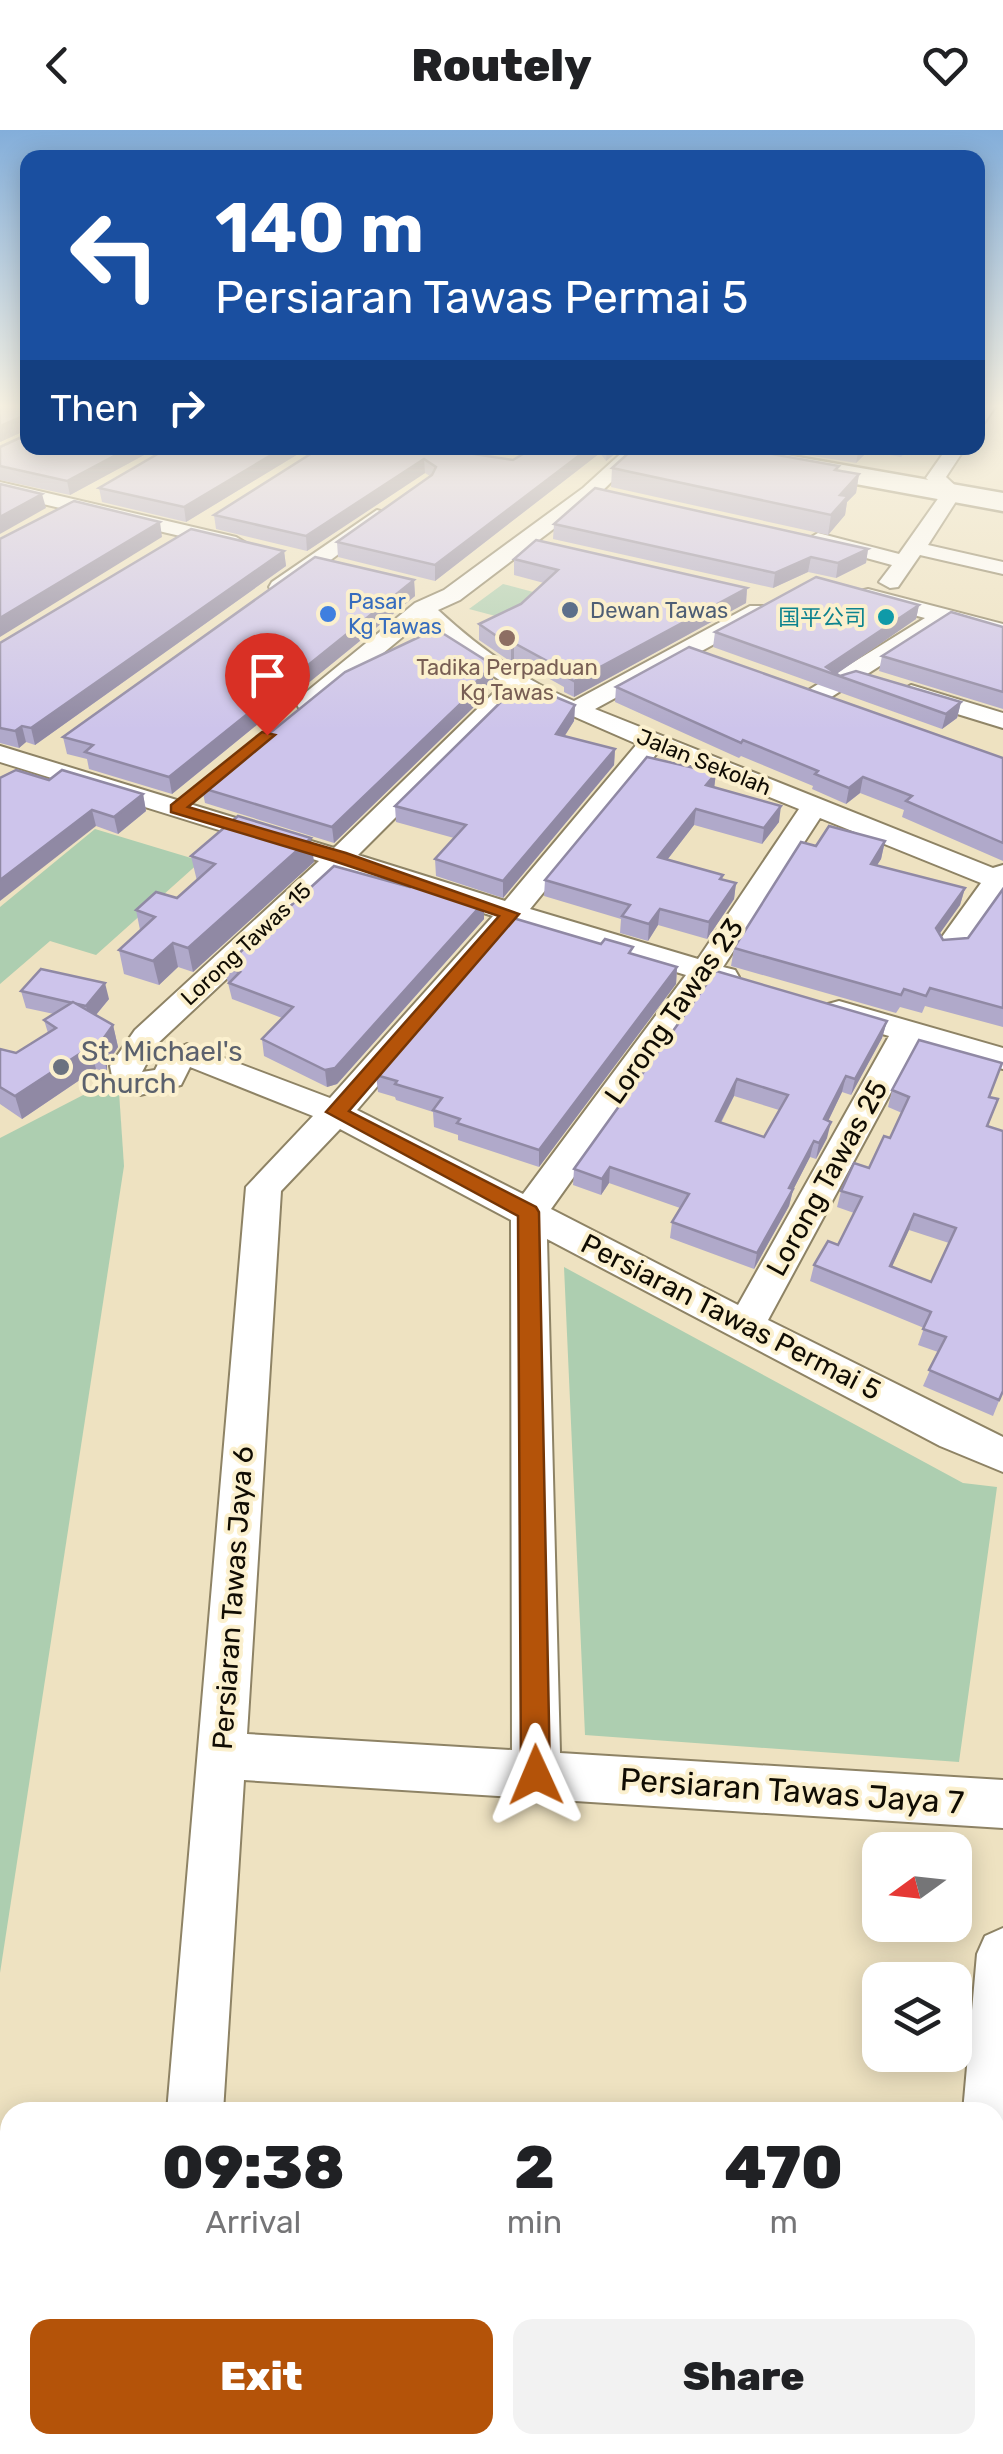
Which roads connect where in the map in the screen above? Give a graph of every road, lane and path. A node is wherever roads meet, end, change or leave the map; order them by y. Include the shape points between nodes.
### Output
1 (60, 512) edge
2 (109, 512) edge
3 (222, 512) edge
4 (381, 512) edge
5 (570, 512) edge
6 (931, 512) edge
7 (45, 522) edge
8 (190, 532) junction
9 (800, 536) edge
10 (522, 542) junction
11 (559, 551) edge
12 (158, 552) edge
13 (910, 555) junction
14 (315, 562) junction
15 (1003, 568) edge
16 (347, 570) edge
17 (846, 590) edge
18 (742, 592) edge
19 (268, 596) edge
20 (419, 597) junction
21 (877, 599) junction
22 (943, 616) junction
23 (1003, 631) edge
24 (686, 650) junction
25 (724, 663) edge
26 (851, 674) junction
27 (518, 682) junction
28 (575, 710) junction
29 (853, 710) edge
30 (1003, 722) edge
31 (282, 723) edge
32 (64, 742) edge
33 (653, 742) junction
34 (0, 754) edge
35 (33, 764) junction
36 (207, 784) edge
37 (0, 786) edge
38 (814, 806) junction
39 (176, 808) junction
40 (340, 857) junction
41 (1000, 878) edge
42 (510, 914) junction
43 (949, 948) edge
44 (704, 971) junction
45 (760, 988) edge
46 (816, 1004) edge
47 (908, 1031) junction
48 (188, 1054) joint
49 (1003, 1059) edge
50 (336, 1112) junction
51 (528, 1212) junction
52 (746, 1324) junction
53 (1003, 1455) edge
54 (222, 1755) junction
55 (536, 1775) junction
56 (1003, 1804) edge
57 (1003, 1954) edge
58 (196, 2102) edge
59 (992, 2102) edge

1 - 7 street
2 - 8 street
3 - 8 street
4 - 14 street
5 - 10 street
6 - 13 street
8 - 12 street
8 - 14 street
9 - 13 street
10 - 11 street
10 - 20 street via 452,595
13 - 15 street
13 - 21 street
14 - 16 street
14 - 19 street
17 - 21 street
18 - 24 street via 778,600
20 - 27 street, Jalan Sekolah via 464,646
20 - 31 street
21 - 22 street
22 - 23 street
22 - 26 street
24 - 25 street
24 - 28 street
26 - 29 street via 807,693
26 - 30 street
27 - 28 street, Jalan Sekolah
27 - 40 street, Lorong Tawas 15
28 - 33 street, Jalan Sekolah
32 - 35 street
33 - 38 street, Jalan Sekolah
33 - 42 street, Persiaran Tawas Jaya 6
34 - 35 street
35 - 37 street
35 - 39 street
36 - 39 street
38 - 41 street, Jalan Sekolah
38 - 44 street, Lorong Tawas 23
39 - 40 street
40 - 42 street
40 - 48 street, Lorong Tawas 15 via 146,1037 126,1066 126,1078 133,1083 169,1077 174,1062
41 - 43 street
42 - 44 street
42 - 50 street, Persiaran Tawas Jaya 6
44 - 45 street
44 - 51 street, Lorong Tawas 23
46 - 47 street
47 - 49 street
47 - 52 street, Lorong Tawas 25
48 - 50 street, Persiaran Tawas Permai 5
50 - 51 street, Persiaran Tawas Permai 5
50 - 54 street, Persiaran Tawas Jaya 6 via 264,1187
51 - 52 street, Persiaran Tawas Permai 5
51 - 55 street
52 - 53 street, Persiaran Tawas Permai 5
54 - 55 street, Persiaran Tawas Jaya 7
54 - 58 street, Persiaran Tawas Jaya 6
55 - 56 street, Persiaran Tawas Jaya 7
57 - 59 street

